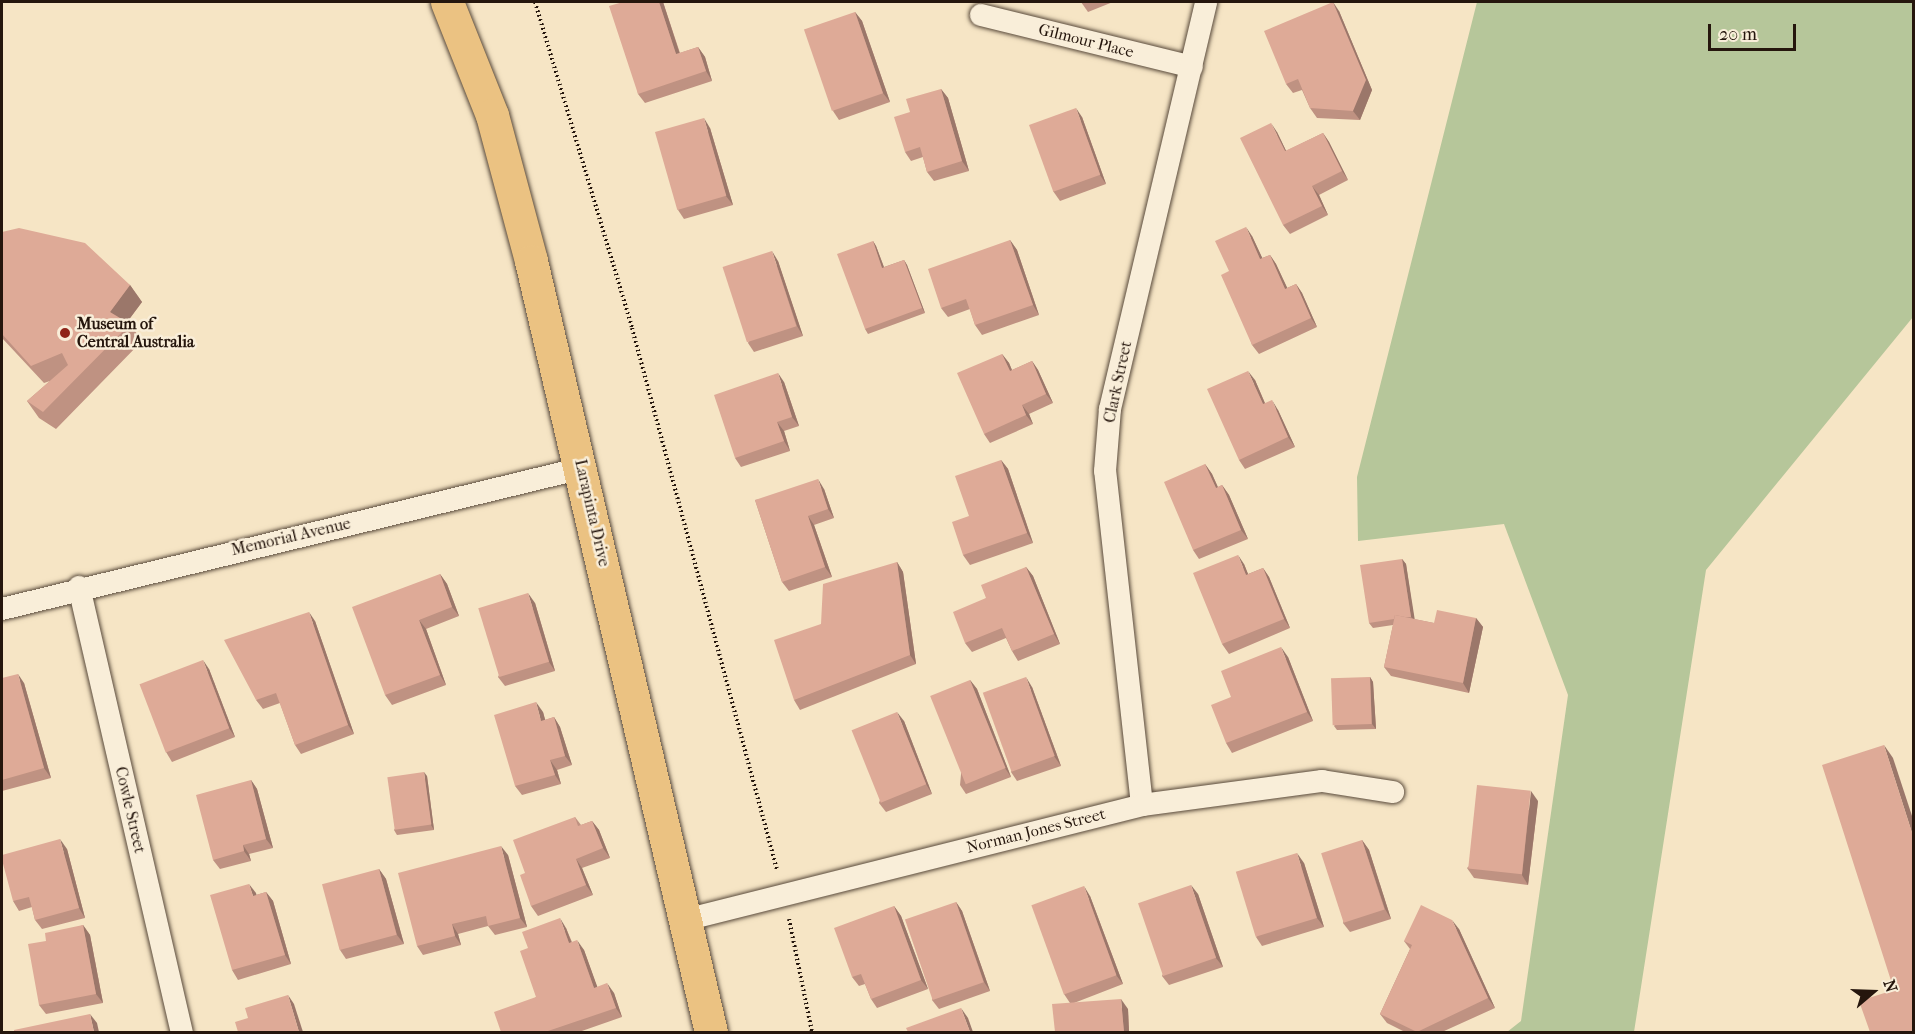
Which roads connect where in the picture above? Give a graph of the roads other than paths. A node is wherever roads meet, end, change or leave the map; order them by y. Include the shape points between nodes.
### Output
1 (447, 2) edge
2 (1206, 2) edge
3 (981, 15) dead end
4 (1192, 67) junction
5 (582, 468) junction
6 (79, 587) junction
7 (2, 609) edge
8 (1393, 792) dead end
9 (1142, 805) junction
10 (685, 920) junction
11 (182, 1032) edge
12 (711, 1032) edge

1 - 5 main road, Larapinta Drive via 492,115
2 - 4 street, Clark Street
3 - 4 street, Gilmour Place
4 - 9 street, Clark Street via 1110,409 1105,471
5 - 6 street, Memorial Avenue
5 - 10 main road, Larapinta Drive
6 - 7 street, Memorial Avenue
6 - 11 street, Cowle Street
8 - 9 street, Norman Jones Street via 1323,781
9 - 10 street, Norman Jones Street
10 - 12 main road, Larapinta Drive

